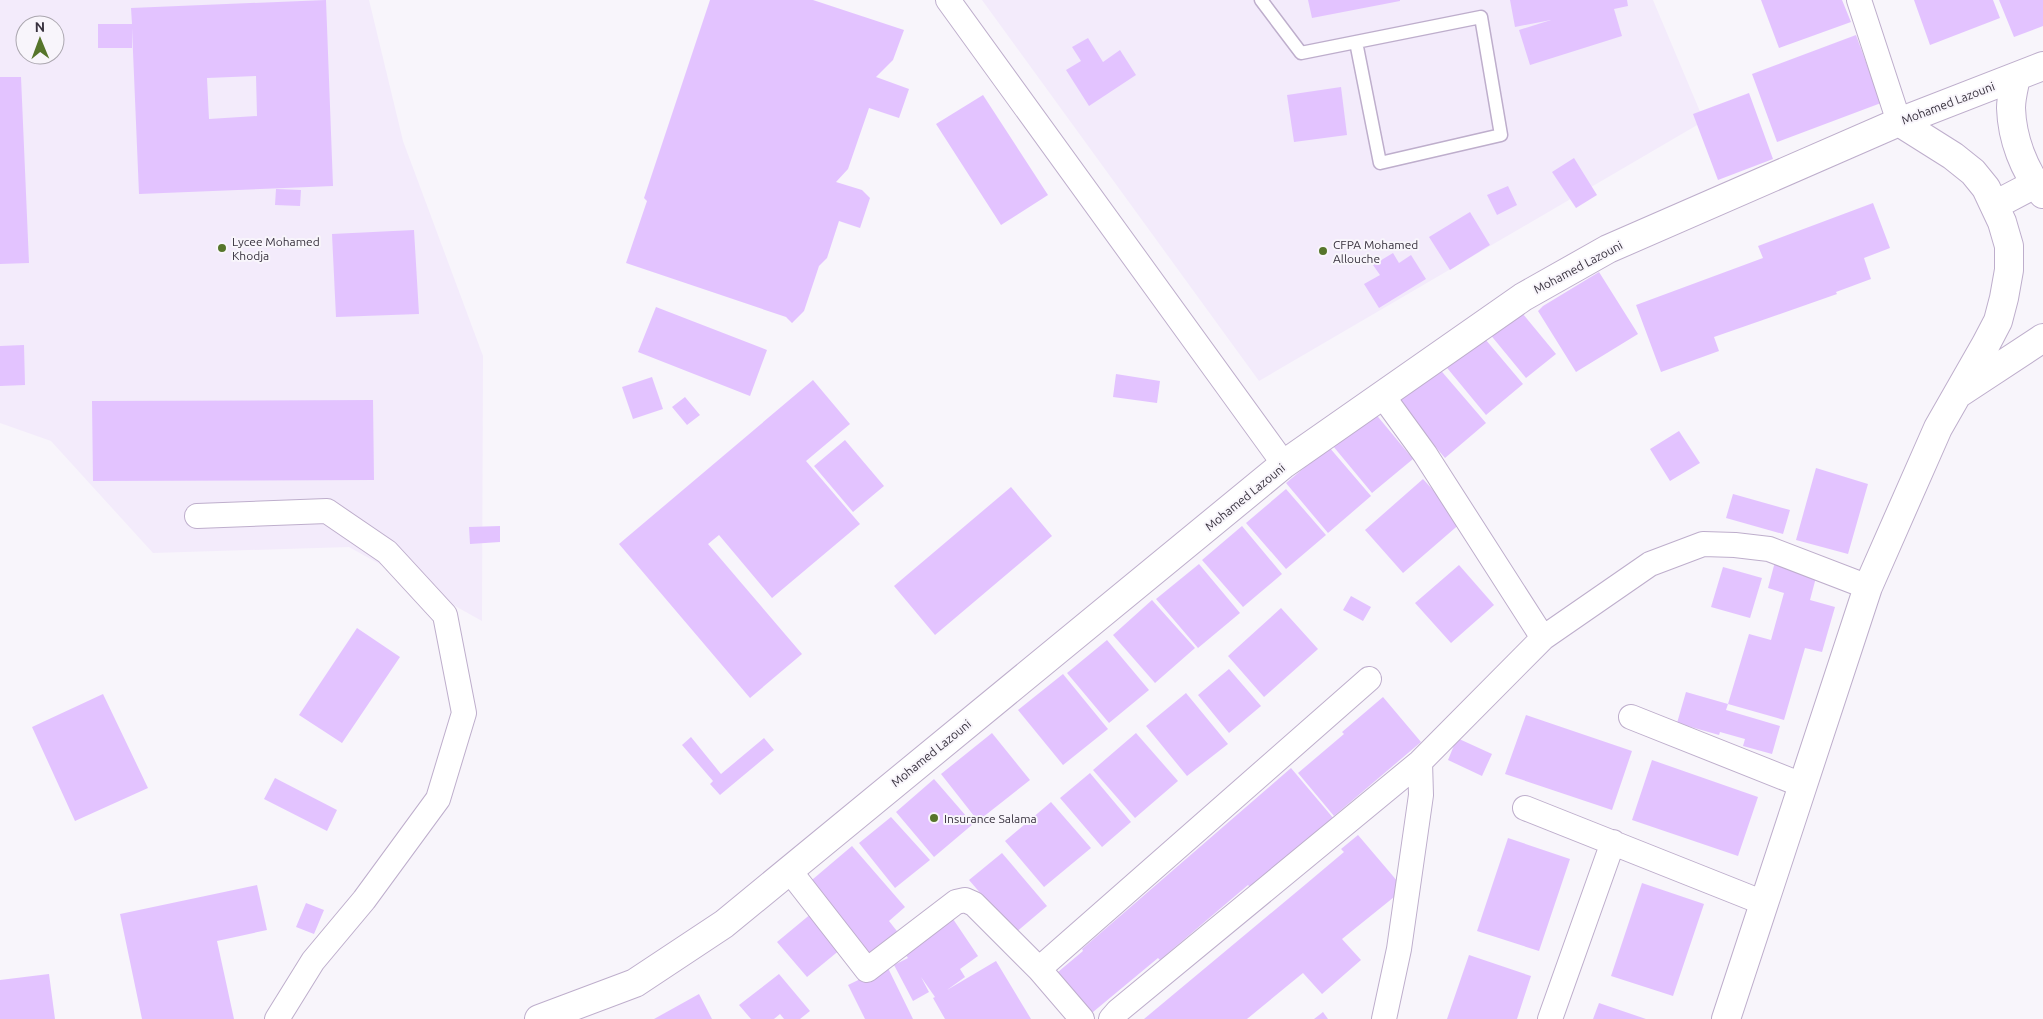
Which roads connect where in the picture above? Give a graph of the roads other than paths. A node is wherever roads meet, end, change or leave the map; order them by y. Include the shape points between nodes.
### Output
1 (948, 0) edge
2 (1261, 0) edge
3 (1859, 0) edge
4 (1356, 42) junction
5 (2043, 66) edge
6 (2016, 77) junction
7 (1899, 122) junction
8 (2039, 189) edge
9 (1995, 205) junction
10 (2043, 338) edge
11 (1382, 395) junction
12 (1955, 396) junction
13 (1284, 464) junction
14 (197, 516) dead end
15 (1868, 586) junction
16 (1543, 638) junction
17 (1369, 679) dead end
18 (1631, 717) dead end
19 (1420, 762) junction
20 (1802, 785) junction
21 (1525, 808) dead end
22 (1613, 842) junction
23 (789, 870) junction
24 (1764, 903) junction
25 (1039, 969) junction
26 (277, 1019) edge
27 (539, 1019) edge
28 (1082, 1019) edge
29 (1111, 1019) edge
30 (1384, 1019) edge
31 (1550, 1019) edge
32 (1726, 1019) edge

1 - 13 street
2 - 4 lane via 1301,53
3 - 7 street
4 - 4 lane via 1481,17 1501,135 1380,163
5 - 6 main road, Mohamed Lazouni
6 - 7 main road, Mohamed Lazouni
6 - 8 main road via 2011,106 2014,133 2022,160
7 - 9 main road via 1973,172
7 - 11 main road, Mohamed Lazouni via 1608,249 1523,297
8 - 9 main road
9 - 12 main road via 2009,246 2004,298 1994,328
10 - 12 main road
11 - 13 main road, Mohamed Lazouni
11 - 16 street via 1425,454
12 - 15 main road via 1918,469
13 - 23 main road, Mohamed Lazouni
14 - 26 street via 327,511 387,552 445,616 464,713 438,799 364,900 313,961
15 - 16 street via 1769,550 1703,544 1650,564
15 - 20 main road
16 - 19 street
17 - 25 street
18 - 20 street
19 - 29 street
19 - 30 street via 1421,796 1399,949
20 - 24 main road
21 - 22 street
22 - 24 street
22 - 31 street
23 - 25 street via 867,970 956,902 965,900 974,904
23 - 27 main road, Mohamed Lazouni via 724,924 635,983
24 - 32 main road
25 - 28 street

